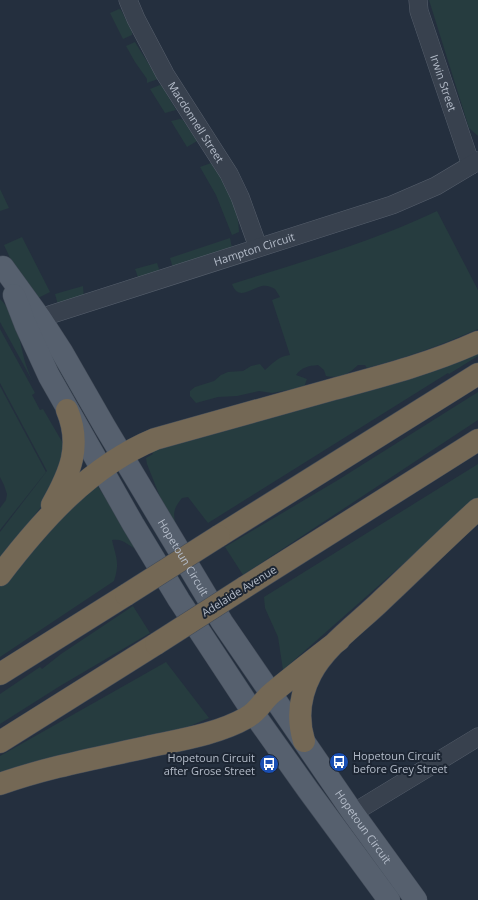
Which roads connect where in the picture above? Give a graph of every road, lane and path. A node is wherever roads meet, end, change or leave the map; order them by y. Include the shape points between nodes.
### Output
1 (128, 0) edge
2 (418, 0) edge
3 (475, 163) edge
4 (258, 247) junction
5 (1, 266) edge
6 (33, 322) junction
7 (478, 342) edge
8 (478, 374) edge
9 (68, 410) junction
10 (478, 440) edge
11 (122, 456) junction
12 (102, 470) junction
13 (478, 509) edge
14 (36, 530) junction
15 (0, 575) edge
16 (339, 640) junction
17 (0, 674) edge
18 (270, 694) junction
19 (254, 714) junction
20 (478, 737) edge
21 (0, 742) edge
22 (304, 742) junction
23 (0, 784) edge
24 (353, 813) junction
25 (334, 826) junction
26 (413, 899) edge
27 (389, 900) edge

1 - 4 street, Macdonnell Street via 166,74 229,174
2 - 3 street, Irwin Street via 419,11
3 - 4 street, Hampton Circuit via 409,199
4 - 6 street, Hampton Circuit
5 - 6 main road, Hopetoun Circuit
6 - 9 main road, Hopetoun Circuit via 48,376
6 - 11 main road, Hopetoun Circuit via 62,352
7 - 11 highway via 453,353 361,382 155,439
8 - 17 highway, bridge
9 - 12 main road, Hopetoun Circuit
9 - 14 highway via 75,437 72,458 63,486
10 - 21 highway, Adelaide Avenue, bridge
11 - 12 highway
11 - 18 main road, Hopetoun Circuit via 218,615
12 - 14 highway via 66,499
12 - 19 main road, Hopetoun Circuit via 179,600
13 - 16 highway
14 - 15 highway
16 - 18 highway
16 - 22 highway via 314,669 305,688 300,715
18 - 19 highway
18 - 22 main road, Hopetoun Circuit
19 - 23 highway via 239,722 169,743 64,765
19 - 25 main road, Hopetoun Circuit
20 - 24 street
22 - 24 main road, Hopetoun Circuit
24 - 25 main road
24 - 26 main road, Hopetoun Circuit
25 - 27 main road, Hopetoun Circuit

